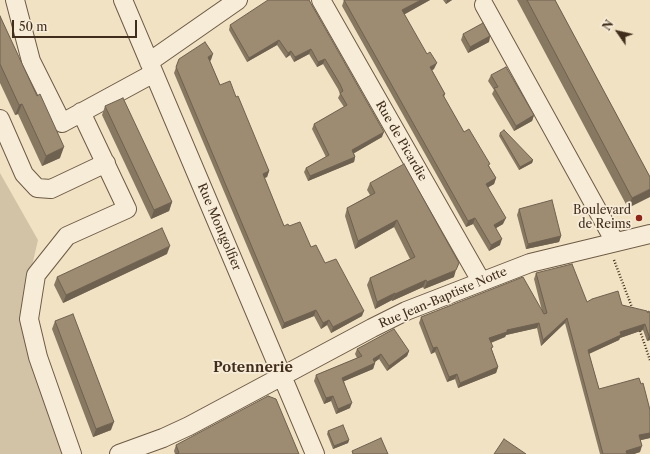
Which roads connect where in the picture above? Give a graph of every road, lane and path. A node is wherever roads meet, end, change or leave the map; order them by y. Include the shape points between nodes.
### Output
1 (15, 0) edge
2 (123, 0) edge
3 (238, 0) edge
4 (321, 0) edge
5 (484, 5) dead end
6 (152, 68) junction
7 (81, 112) junction
8 (0, 119) edge
9 (106, 163) junction
10 (650, 234) edge
11 (612, 242) junction
12 (481, 281) junction
13 (634, 314) edge
14 (637, 321) edge
15 (650, 360) edge
16 (282, 376) junction
17 (72, 454) edge
18 (119, 454) edge
19 (315, 454) edge

1 - 7 street via 32,61 62,123
2 - 6 street, Rue Montgolfier
3 - 6 street
4 - 12 street, Rue de Picardie
5 - 11 street
6 - 7 street
6 - 16 street, Rue Montgolfier
7 - 9 street
8 - 9 street via 24,174 37,188 51,189
9 - 17 street via 127,209 66,236 36,275 29,319 38,357
10 - 11 street, Rue Jean-Baptiste Notte
11 - 12 street, Rue Jean-Baptiste Notte via 530,263
11 - 13 path
12 - 16 street, Rue Jean-Baptiste Notte via 406,311
14 - 15 path
16 - 18 street, Rue Jean-Baptiste Notte via 170,435
16 - 19 street, Rue Montgolfier

